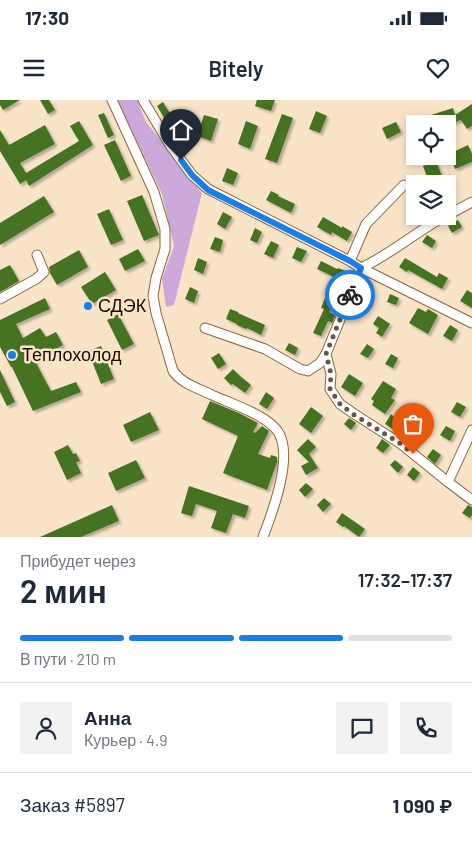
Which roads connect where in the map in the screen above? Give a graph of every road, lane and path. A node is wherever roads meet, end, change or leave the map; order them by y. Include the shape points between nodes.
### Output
1 (112, 100) edge
2 (143, 100) edge
3 (404, 185) dead end
4 (472, 202) edge
5 (456, 211) edge
6 (430, 225) edge
7 (37, 255) dead end
8 (350, 261) junction
9 (361, 268) junction
10 (0, 299) edge
11 (472, 323) edge
12 (205, 328) dead end
13 (326, 354) junction
14 (472, 430) edge
15 (448, 482) junction
16 (472, 500) edge
17 (263, 537) edge

1 - 17 street via 154,192 165,229 165,249 153,296 172,371 191,386 268,422 280,435 284,458 278,492
2 - 8 street via 170,145 192,175 208,190
3 - 8 street via 366,224
4 - 5 street
6 - 9 street
7 - 10 street via 44,272
8 - 9 street
9 - 11 street
9 - 13 street
12 - 13 street via 265,349 308,371
13 - 15 street via 331,374 330,389 340,404 401,444
14 - 15 street
15 - 16 street

